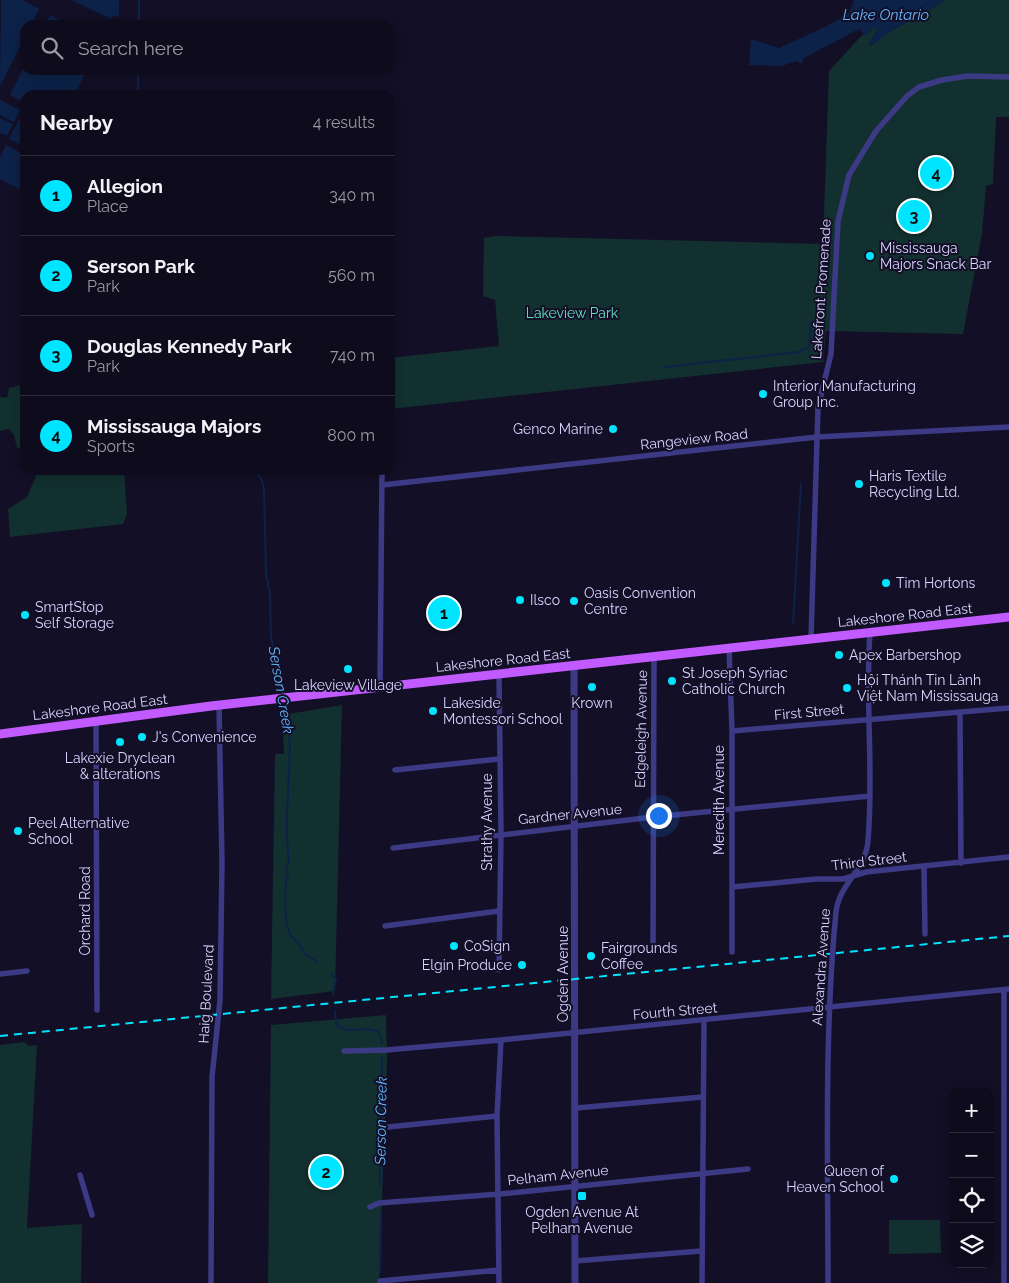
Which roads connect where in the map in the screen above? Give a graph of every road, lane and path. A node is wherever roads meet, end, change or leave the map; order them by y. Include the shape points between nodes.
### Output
1 (1009, 77) edge
2 (1009, 427) edge
3 (817, 437) junction
4 (382, 475) edge
5 (382, 485) junction
6 (1009, 617) edge
7 (870, 632) junction
8 (811, 639) junction
9 (729, 647) junction
10 (654, 656) junction
11 (574, 666) junction
12 (499, 675) junction
13 (380, 687) junction
14 (219, 706) junction
15 (1009, 708) edge
16 (960, 713) junction
17 (869, 719) junction
18 (96, 722) junction
19 (732, 731) junction
20 (0, 734) edge
21 (499, 759) junction
22 (395, 770) dead end
23 (870, 796) junction
24 (732, 810) junction
25 (653, 817) junction
26 (576, 827) junction
27 (501, 834) junction
28 (393, 848) dead end
29 (1009, 857) edge
30 (961, 863) junction
31 (924, 867) junction
32 (853, 877) junction
33 (732, 887) junction
34 (499, 911) junction
35 (385, 926) dead end
36 (925, 934) dead end
37 (653, 952) dead end
38 (732, 952) dead end
39 (500, 970) dead end
40 (27, 971) dead end
41 (0, 974) edge
42 (1007, 990) edge
43 (828, 1008) junction
44 (97, 1010) dead end
45 (704, 1021) junction
46 (576, 1033) junction
47 (501, 1040) junction
48 (344, 1051) dead end
49 (703, 1097) junction
50 (576, 1108) junction
51 (497, 1116) junction
52 (388, 1127) dead end
53 (748, 1169) dead end
54 (702, 1174) junction
55 (80, 1175) dead end
56 (575, 1185) junction
57 (500, 1194) junction
58 (370, 1207) dead end
59 (92, 1215) dead end
60 (701, 1252) junction
61 (575, 1261) junction
62 (499, 1270) junction
63 (380, 1281) dead end
64 (211, 1283) edge
65 (499, 1283) edge
66 (575, 1283) edge
67 (702, 1283) edge
68 (828, 1283) edge
69 (1004, 1283) edge

1 - 3 street, Lakefront Promenade via 968,76 919,87 876,131 849,175 838,221 831,354 818,406
2 - 3 street, Rangeview Road
3 - 5 street, Rangeview Road
3 - 8 street, Lakefront Promenade
4 - 5 street
5 - 13 street
6 - 7 main road, Lakeshore Road East
7 - 8 main road, Lakeshore Road East
7 - 17 street, Alexandra Avenue
8 - 9 main road, Lakeshore Road East
9 - 10 main road, Lakeshore Road East
9 - 19 street, Meredith Avenue
10 - 11 main road, Lakeshore Road East
10 - 25 street, Edgeleigh Avenue
11 - 12 main road, Lakeshore Road East
11 - 26 street, Ogden Avenue
12 - 13 main road, Lakeshore Road East
12 - 21 street, Strathy Avenue
13 - 14 main road, Lakeshore Road East
14 - 18 main road, Lakeshore Road East
14 - 64 street, Haig Boulevard via 222,863 220,1000 212,1077
15 - 16 street, First Street
16 - 17 street, First Street
16 - 30 street
17 - 19 street, First Street
17 - 23 street, Alexandra Avenue
18 - 20 main road, Lakeshore Road East
18 - 44 street, Orchard Road
19 - 24 street, Meredith Avenue
21 - 22 street
21 - 27 street, Strathy Avenue
23 - 24 street, Gardner Avenue
23 - 32 street, Alexandra Avenue via 867,847
24 - 25 street, Gardner Avenue
24 - 33 street, Meredith Avenue
25 - 26 street, Gardner Avenue
25 - 37 street, Edgeleigh Avenue
26 - 27 street, Gardner Avenue
26 - 46 street, Ogden Avenue
27 - 28 street, Gardner Avenue
27 - 34 street, Strathy Avenue
29 - 30 street, Third Street
30 - 31 street, Third Street
31 - 32 street, Third Street via 866,872
31 - 36 street
32 - 33 street, Third Street
32 - 43 street, Alexandra Avenue via 841,892 836,910
33 - 38 street, Meredith Avenue
34 - 35 street
34 - 39 street, Strathy Avenue
40 - 41 street
42 - 43 street, Fourth Street
42 - 69 street
43 - 45 street, Fourth Street
43 - 68 street, Alexandra Avenue
45 - 46 street, Fourth Street
45 - 49 street
46 - 47 street, Fourth Street
46 - 50 street, Ogden Avenue
47 - 48 street, Fourth Street
47 - 51 street
49 - 50 street
49 - 54 street
50 - 56 street, Ogden Avenue
51 - 52 street
51 - 57 street
53 - 54 street, Pelham Avenue
54 - 56 street, Pelham Avenue
54 - 60 street
55 - 59 street
56 - 57 street, Pelham Avenue
56 - 61 street, Ogden Avenue
57 - 58 street, Pelham Avenue via 379,1203
57 - 62 street
60 - 61 street
60 - 67 street
61 - 66 street, Ogden Avenue
62 - 63 street
62 - 65 street

